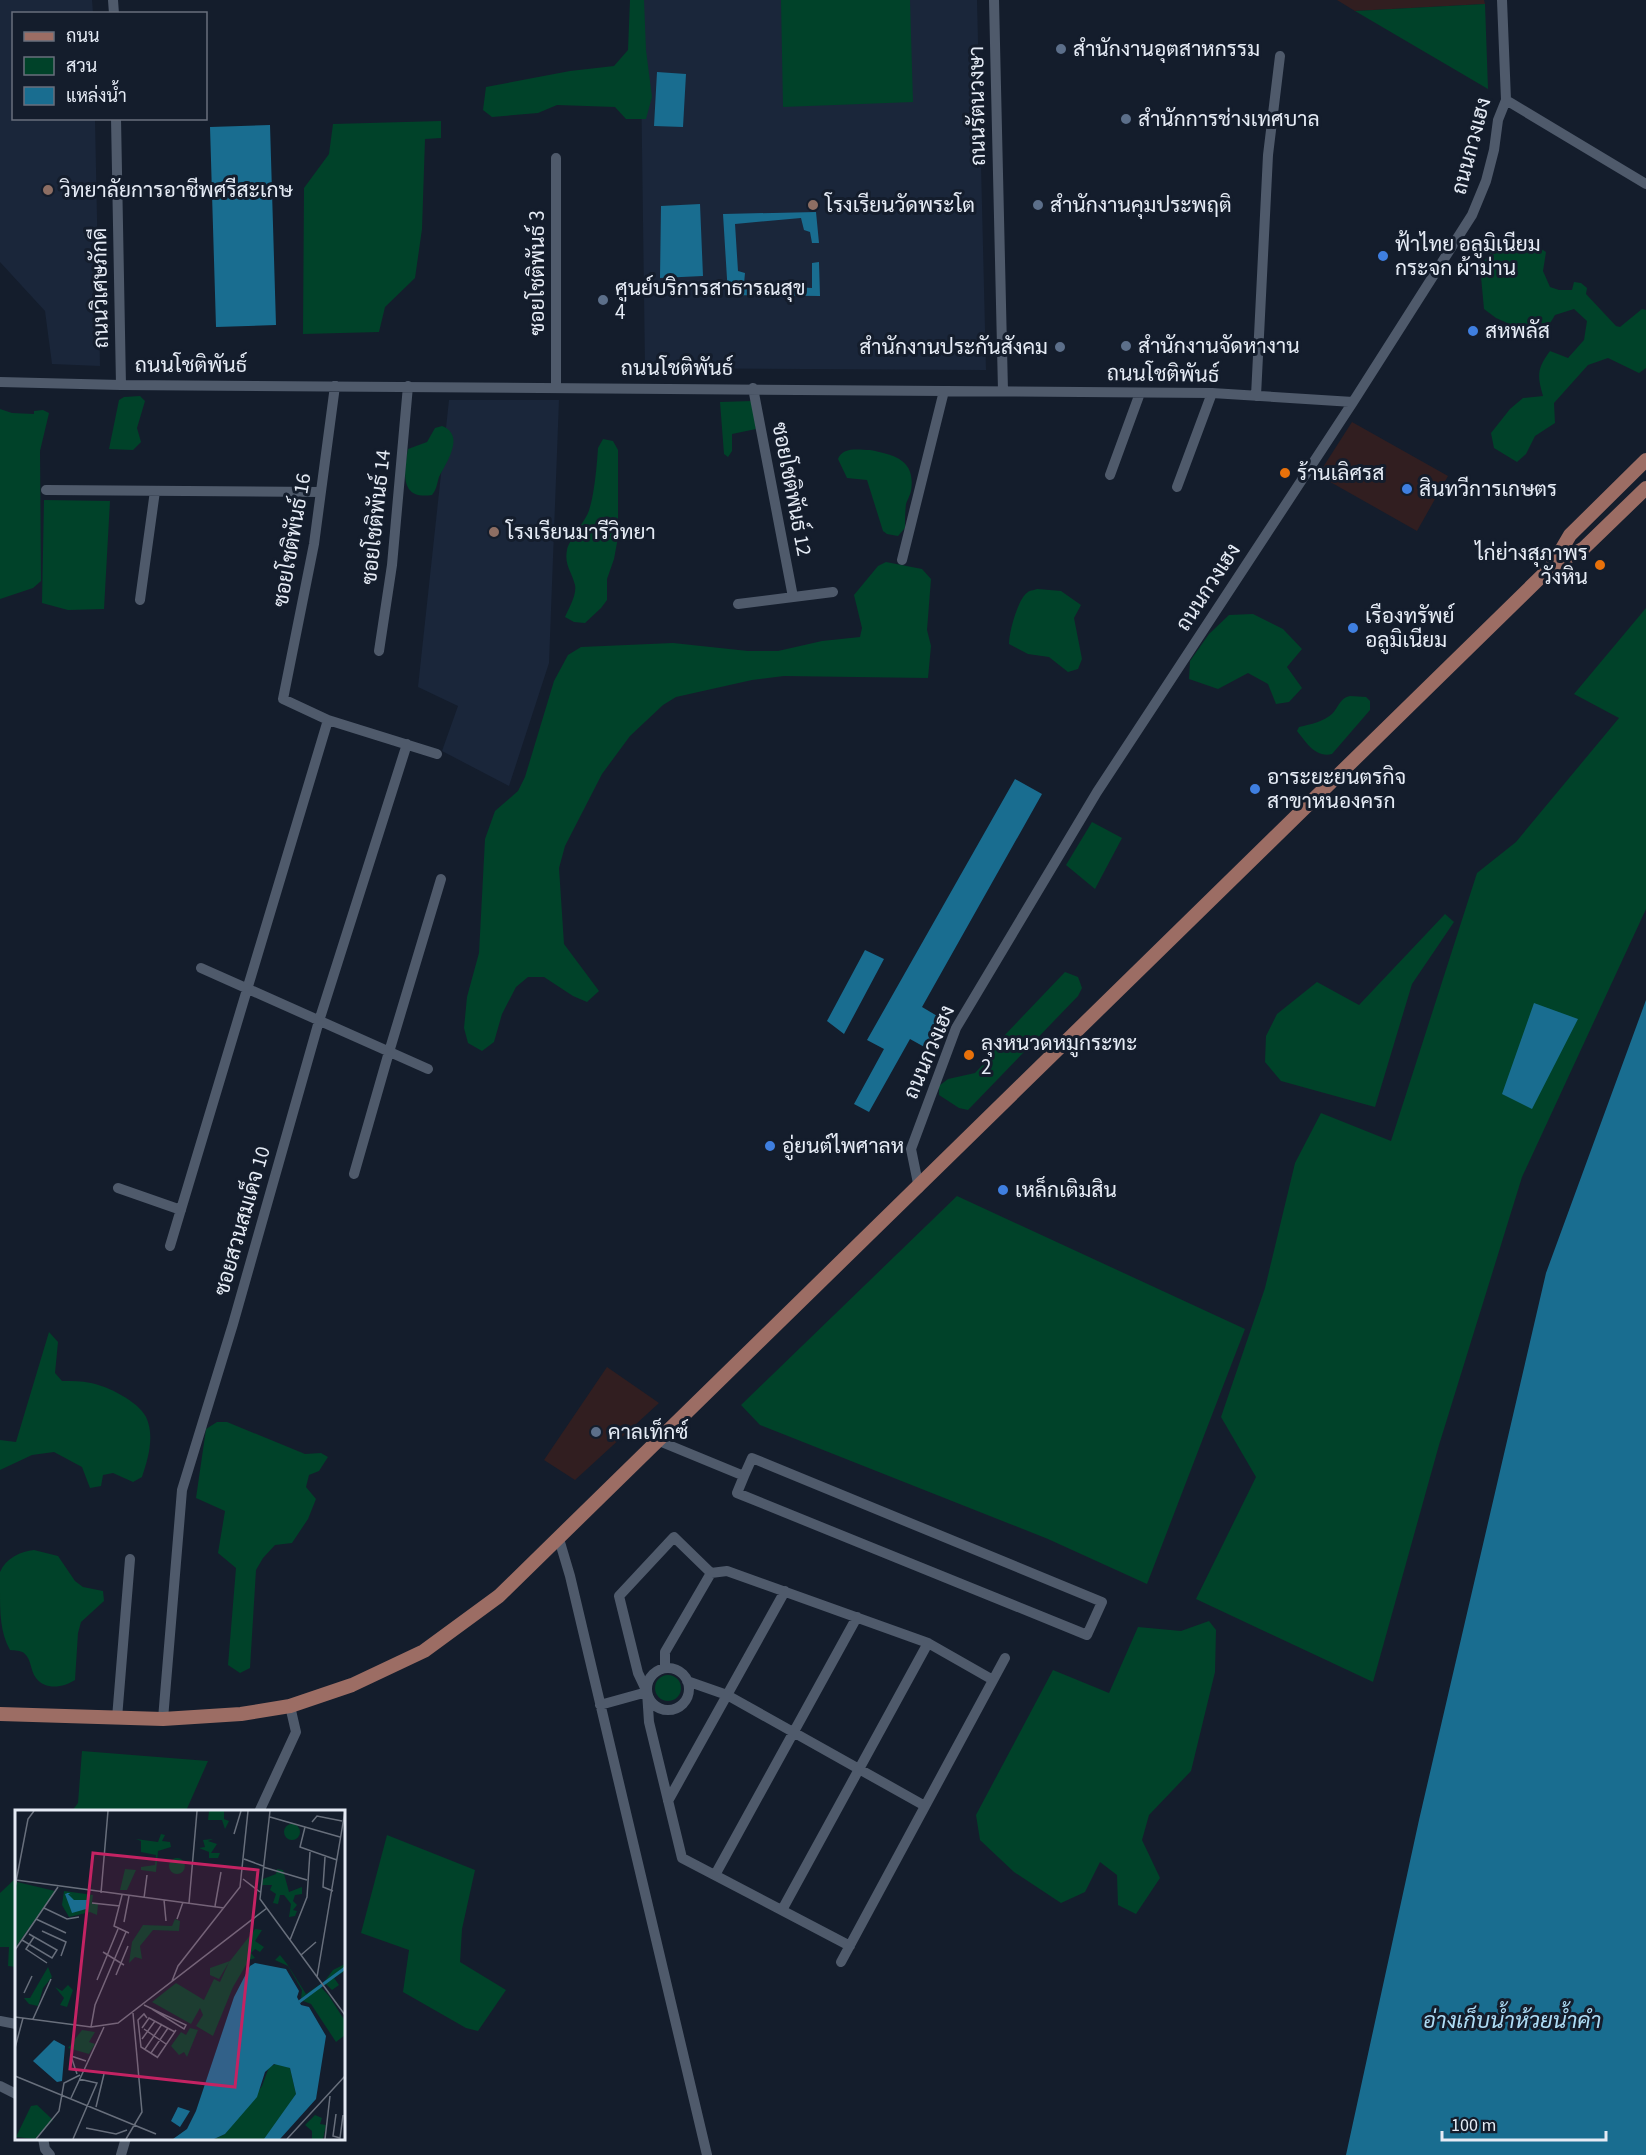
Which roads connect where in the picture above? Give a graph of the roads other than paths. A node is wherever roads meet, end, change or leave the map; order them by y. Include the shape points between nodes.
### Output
1 (994, 0) edge
2 (1502, 0) edge
3 (1280, 56) dead end
4 (1506, 100) junction
5 (116, 120) edge
6 (556, 158) dead end
7 (1646, 184) edge
8 (0, 382) edge
9 (121, 384) junction
10 (335, 386) junction
11 (408, 386) junction
12 (556, 387) junction
13 (753, 388) junction
14 (944, 391) junction
15 (1003, 391) junction
16 (1140, 393) junction
17 (1212, 393) junction
18 (1256, 396) junction
19 (1353, 402) junction
20 (1646, 460) edge
21 (1110, 475) dead end
22 (1177, 487) dead end
23 (1646, 488) edge
24 (46, 490) dead end
25 (154, 491) junction
26 (321, 492) junction
27 (902, 560) dead end
28 (1552, 566) junction
29 (833, 592) dead end
30 (793, 597) junction
31 (140, 600) dead end
32 (738, 604) dead end
33 (380, 651) dead end
34 (328, 720) junction
35 (406, 744) junction
36 (437, 754) dead end
37 (441, 879) dead end
38 (201, 968) dead end
39 (248, 989) junction
40 (319, 1021) junction
41 (388, 1052) junction
42 (428, 1069) dead end
43 (354, 1174) dead end
44 (118, 1188) dead end
45 (919, 1188) junction
46 (181, 1210) junction
47 (170, 1246) dead end
48 (659, 1441) junction
49 (744, 1476) junction
50 (559, 1539) junction
51 (130, 1559) dead end
52 (711, 1573) junction
53 (785, 1591) junction
54 (857, 1617) junction
55 (928, 1643) junction
56 (1005, 1658) dead end
57 (665, 1668) junction
58 (993, 1680) junction
59 (687, 1681) junction
60 (647, 1692) junction
61 (727, 1695) junction
62 (600, 1705) junction
63 (290, 1706) junction
64 (0, 1714) edge
65 (117, 1718) junction
66 (163, 1719) junction
67 (794, 1732) junction
68 (859, 1769) junction
69 (668, 1801) junction
70 (925, 1806) junction
71 (261, 1810) edge
72 (715, 1875) junction
73 (782, 1910) junction
74 (850, 1946) junction
75 (841, 1962) dead end
76 (0, 2021) edge
77 (15, 2024) edge
78 (0, 2086) edge
79 (15, 2094) edge
80 (43, 2140) edge
81 (126, 2140) edge
82 (50, 2155) edge
83 (121, 2155) edge
84 (707, 2155) edge

1 - 15 street, ถนนรัตนวงษา
2 - 4 street, ถนนกวงเฮง
3 - 18 street via 1268,155
4 - 7 street
4 - 19 street, ถนนกวงเฮง via 1486,181 1472,215
5 - 9 street, ถนนวิเศษภักดี
6 - 12 street, ซอยโชติพันธ์ 3
8 - 9 street, ถนนโชติพันธ์
9 - 10 street, ถนนโชติพันธ์
10 - 11 street, ถนนโชติพันธ์
10 - 26 street, ซอยโชติพันธ์ 16
11 - 12 street, ถนนโชติพันธ์
11 - 33 street, ซอยโชติพันธ์ 14
12 - 13 street, ถนนโชติพันธ์
13 - 14 street, ถนนโชติพันธ์
13 - 30 street, ซอยโชติพันธ์ 12
14 - 15 street, ถนนโชติพันธ์
14 - 27 street
15 - 16 street, ถนนโชติพันธ์
16 - 17 street, ถนนโชติพันธ์
16 - 21 street
17 - 18 street, ถนนโชติพันธ์
17 - 22 street
18 - 19 street, ถนนโชติพันธ์
19 - 45 street, ถนนกวงเฮง via 1097,792 957,1028 911,1149
20 - 28 main road via 1570,535
23 - 28 main road via 1584,548
24 - 25 street
25 - 26 street
25 - 31 street
26 - 34 street, ซอยโชติพันธ์ 16 via 283,699
28 - 45 main road
29 - 30 street
30 - 32 street
34 - 35 street
34 - 39 street
35 - 36 street
35 - 40 street, ซอยสวนสมเด็จ 10
37 - 41 street
38 - 39 street
39 - 40 street
39 - 46 street
40 - 41 street
40 - 66 street, ซอยสวนสมเด็จ 10 via 182,1490
41 - 42 street
41 - 43 street
44 - 46 street
45 - 48 main road
46 - 47 street
48 - 49 street
48 - 50 main road
49 - 49 street via 752,1458 1102,1602 1086,1635 737,1493
50 - 62 street
50 - 63 main road via 500,1596 424,1651 352,1685
51 - 65 street
52 - 53 street via 727,1571
52 - 57 street via 665,1652
52 - 60 street via 674,1537 619,1596 638,1673
53 - 54 street
53 - 61 street
54 - 55 street
54 - 67 street
55 - 58 street
55 - 68 street
56 - 58 street
57 - 59 street via 679,1671
57 - 60 street via 651,1676
58 - 70 street
59 - 60 street via 689,1688 684,1701 673,1708 654,1704
59 - 61 street
60 - 62 street
60 - 69 street via 649,1722
61 - 67 street
61 - 69 street
62 - 84 street
63 - 66 main road
63 - 71 street via 296,1732
64 - 65 main road
65 - 66 main road
67 - 68 street
67 - 72 street
68 - 70 street
68 - 73 street
69 - 72 street via 682,1858
70 - 74 street
72 - 73 street
73 - 74 street
74 - 75 street
76 - 77 street
78 - 79 street
80 - 82 street
81 - 83 street

